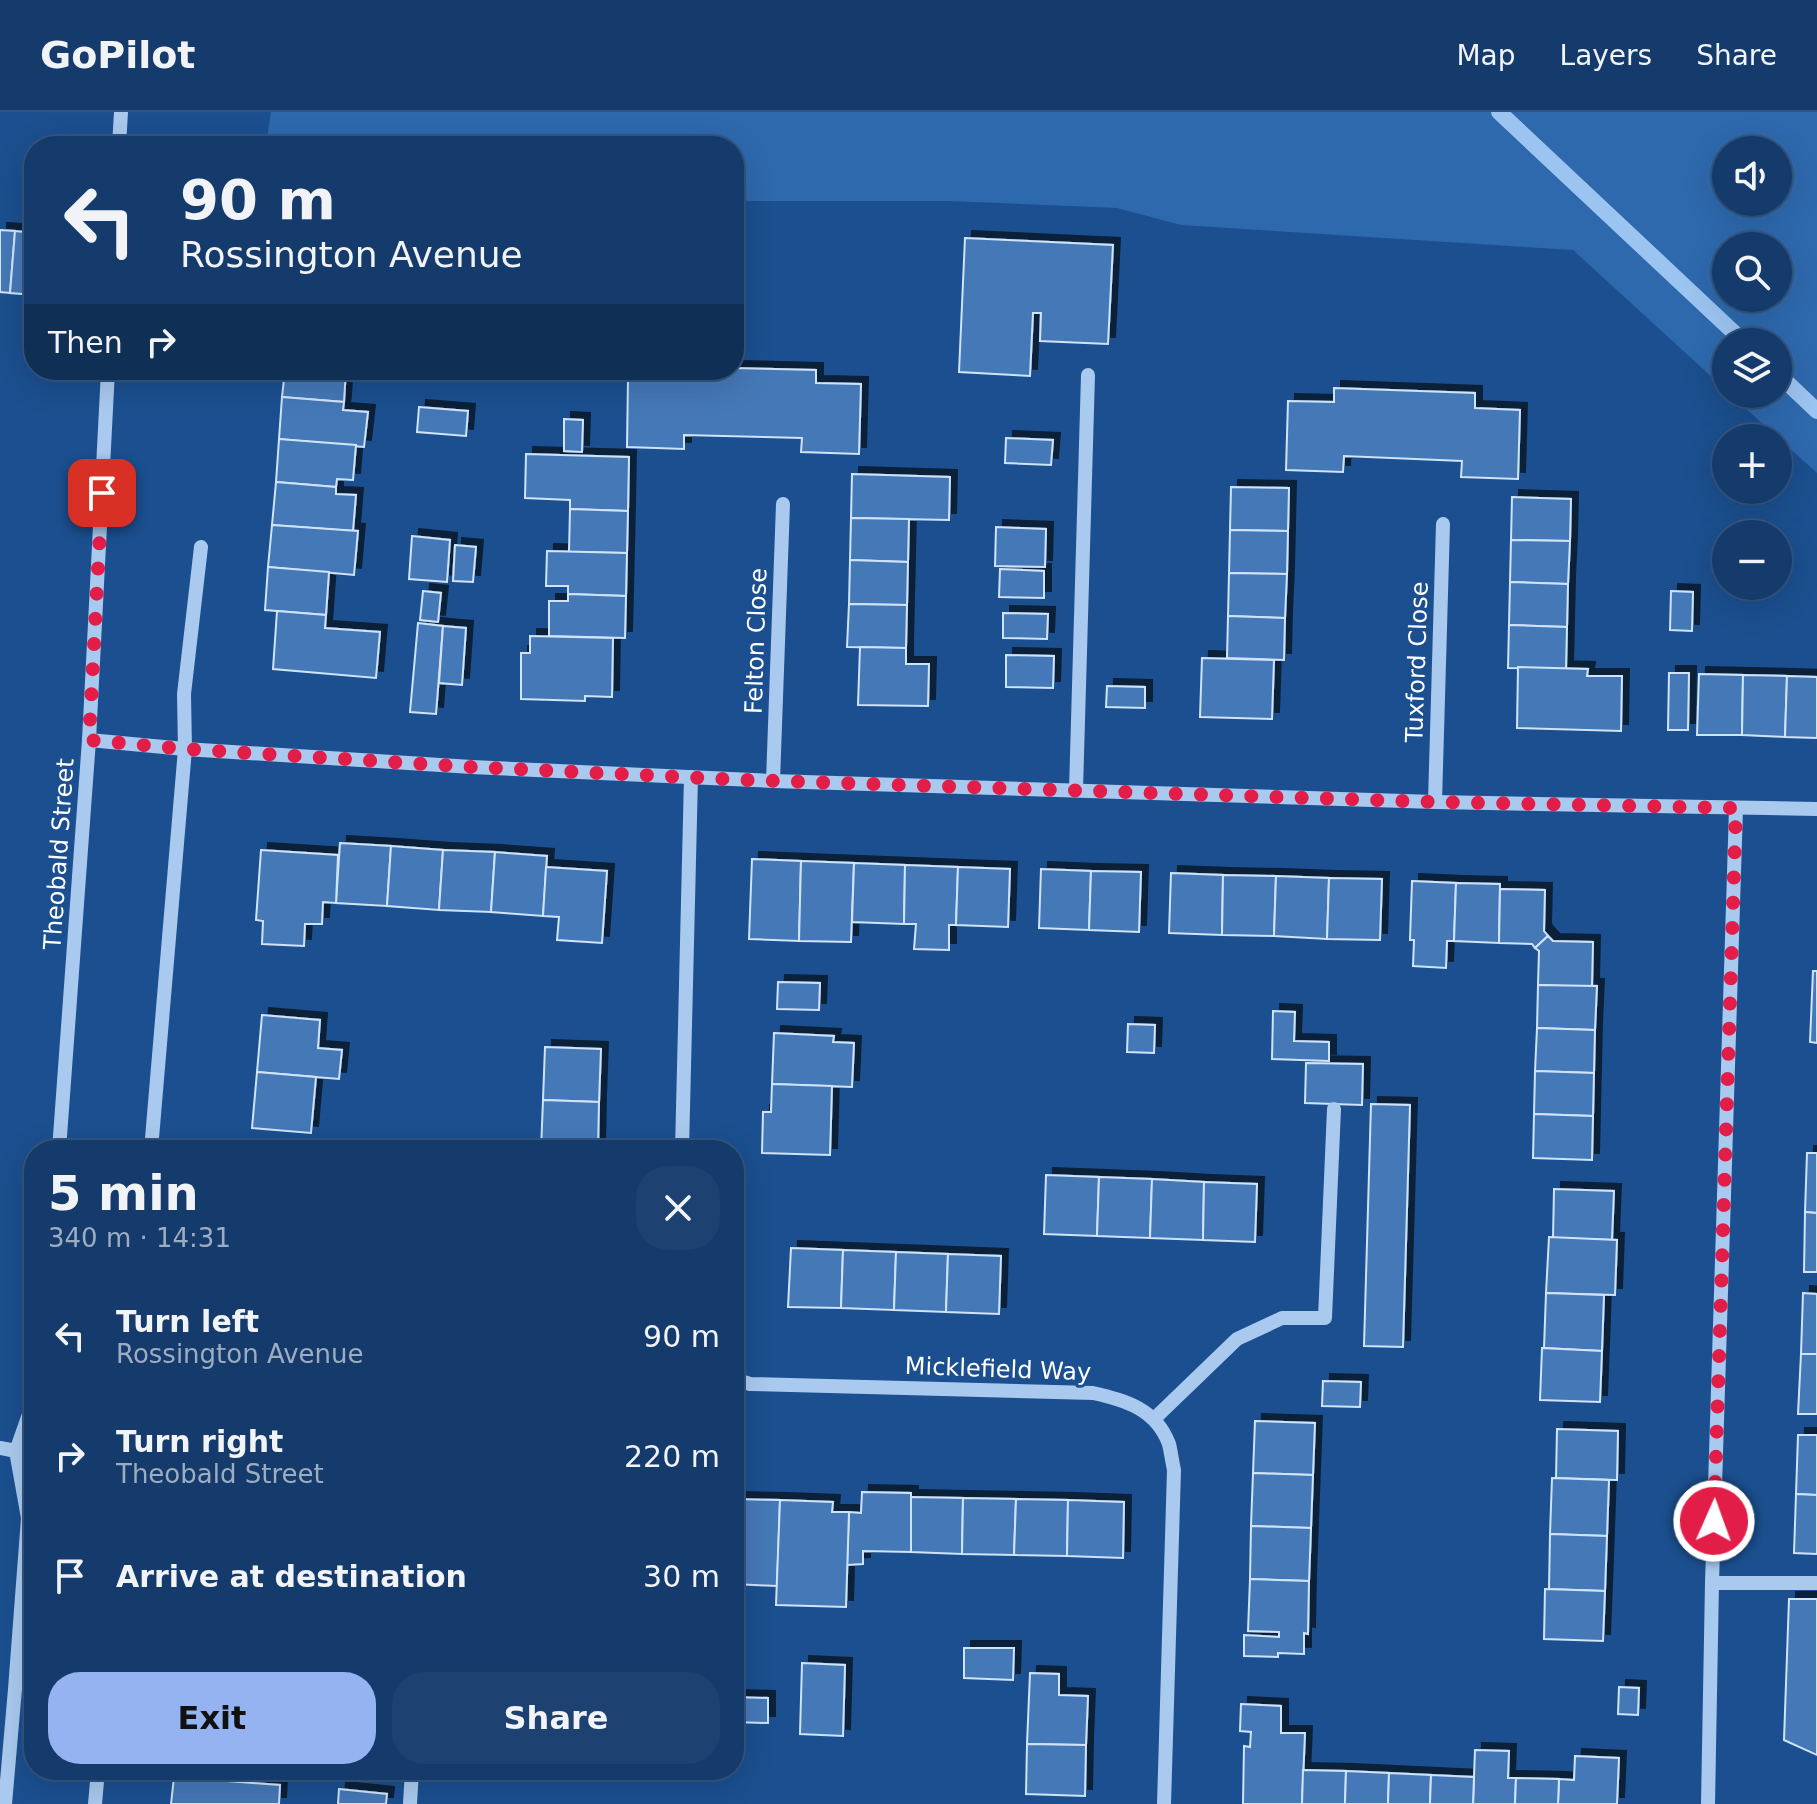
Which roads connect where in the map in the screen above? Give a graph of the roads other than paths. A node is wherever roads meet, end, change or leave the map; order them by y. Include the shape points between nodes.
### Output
1 (121, 112) edge
2 (120, 136) edge
3 (1088, 375) dead end
4 (107, 380) edge
5 (783, 504) dead end
6 (1443, 524) dead end
7 (201, 547) dead end
8 (89, 740) junction
9 (185, 749) junction
10 (691, 777) junction
11 (773, 781) junction
12 (1076, 790) junction
13 (1435, 802) junction
14 (1736, 808) junction
15 (1817, 809) edge
16 (1334, 1109) dead end
17 (60, 1140) edge
18 (152, 1140) edge
19 (682, 1140) edge
20 (744, 1382) edge
21 (1154, 1419) junction
22 (24, 1428) edge
23 (0, 1448) edge
24 (16, 1451) junction
25 (24, 1496) edge
26 (24, 1571) edge
27 (1712, 1583) junction
28 (1817, 1583) edge
29 (97, 1780) edge
30 (411, 1780) edge
31 (5, 1804) edge
32 (95, 1804) edge
33 (410, 1804) edge
34 (1164, 1804) edge
35 (1708, 1804) edge

1 - 2 street
3 - 12 street
4 - 8 street, Theobald Street
5 - 11 street, Felton Close
6 - 13 street, Tuxford Close
7 - 9 street via 184,694
8 - 9 street
8 - 17 street, Theobald Street
9 - 10 street
9 - 18 street
10 - 11 street
10 - 19 street
11 - 12 street
12 - 13 street
13 - 14 street
14 - 15 street
14 - 27 street
16 - 21 street via 1325,1318 1282,1318 1237,1339
20 - 21 street, Micklefield Way via 1093,1393 1128,1401
21 - 34 street via 1169,1443 1174,1470
22 - 24 street
23 - 24 street
24 - 25 street
26 - 31 street
27 - 28 street
27 - 35 street
29 - 32 street
30 - 33 street

